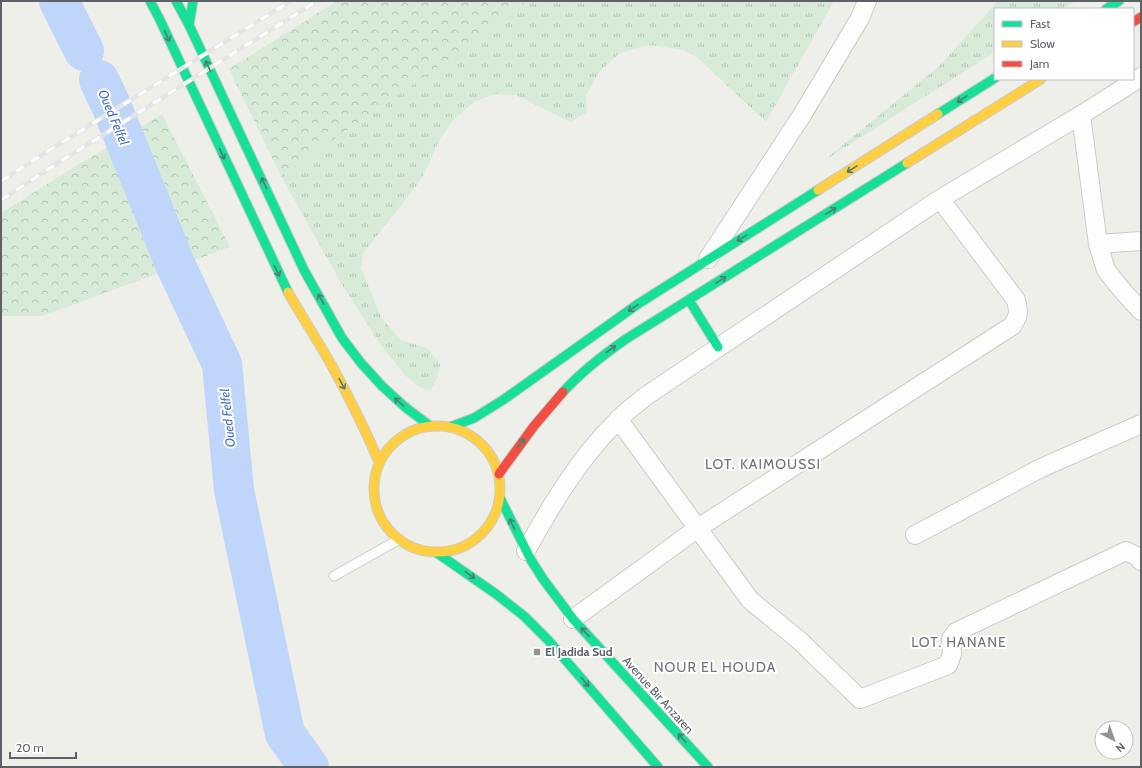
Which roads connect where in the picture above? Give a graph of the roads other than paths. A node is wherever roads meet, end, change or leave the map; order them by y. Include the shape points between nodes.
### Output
1 (150, 1) edge
2 (176, 1) edge
3 (193, 1) edge
4 (867, 1) edge
5 (1119, 1) edge
6 (1108, 8) edge
7 (189, 25) junction
8 (1141, 77) edge
9 (994, 79) edge
10 (1039, 80) edge
11 (1081, 115) junction
12 (940, 199) junction
13 (1141, 241) edge
14 (1098, 244) junction
15 (707, 261) junction
16 (689, 300) junction
17 (1141, 311) edge
18 (718, 348) junction
19 (618, 419) junction
20 (1141, 424) edge
21 (430, 426) junction
22 (450, 427) junction
23 (379, 462) junction
24 (499, 474) junction
25 (500, 498) junction
26 (698, 528) junction
27 (915, 535) dead end
28 (398, 540) junction
29 (526, 551) junction
30 (437, 553) junction
31 (1141, 561) edge
32 (334, 576) dead end
33 (573, 619) junction
34 (658, 767) edge
35 (708, 767) edge

1 -> 23 main road via 284,284 339,378
2 - 7 main road
3 - 7 main road
4 - 15 street via 860,18 802,115
5 - 6 main road
21 -> 7 main road via 382,386 342,338 304,270
8 - 11 street
9 -> 15 main road
16 -> 10 main road
11 - 12 street
11 - 14 street
12 - 18 street
12 - 26 street via 1016,300 1017,318 1012,326
13 - 14 street
14 - 17 street via 1106,270
15 -> 22 main road via 638,304 503,400 474,418
16 - 18 main road
24 -> 16 main road via 530,431 574,380 626,339
18 - 19 street via 646,396
19 - 26 street
19 - 29 street via 583,458
20 - 27 street via 1041,468
21 - 22 main road
21 - 23 main road via 405,434 386,451
22 - 24 main road via 476,439 494,461
23 - 28 main road via 374,476 375,505 387,530
24 - 25 main road
29 -> 25 main road, Avenue Bir Anzaren
25 - 30 main road via 491,522 474,541 450,552
26 - 31 street via 750,600 800,641 860,699 948,665 952,654 951,639 956,632 1126,551
26 - 33 street
28 - 30 main road via 410,548
28 - 32 lane
29 - 33 main road, Avenue Bir Anzaren
30 -> 34 main road via 496,594 529,621
35 -> 33 main road, Avenue Bir Anzaren

